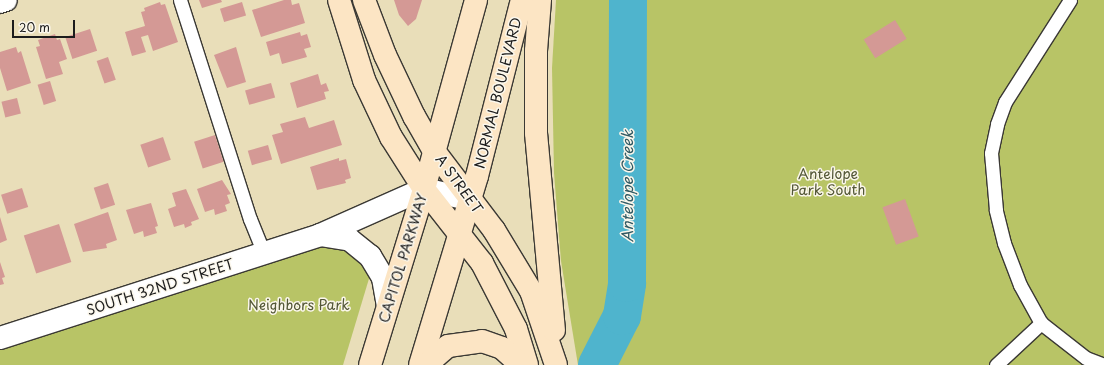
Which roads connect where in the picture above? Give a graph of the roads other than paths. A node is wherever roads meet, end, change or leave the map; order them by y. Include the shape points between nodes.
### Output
1 (6, 0) edge
2 (180, 0) edge
3 (339, 0) edge
4 (364, 0) edge
5 (522, 0) edge
6 (540, 0) edge
7 (1070, 0) edge
8 (0, 2) edge
9 (474, 2) edge
10 (434, 151) junction
11 (424, 189) junction
12 (468, 199) junction
13 (459, 231) junction
14 (320, 235) junction
15 (264, 253) junction
16 (388, 305) junction
17 (1041, 323) junction
18 (0, 338) edge
19 (370, 365) edge
20 (420, 365) edge
21 (426, 365) edge
22 (522, 365) edge
23 (527, 365) edge
24 (557, 365) edge
25 (996, 365) edge
26 (1104, 365) edge

1 - 8 street
2 - 15 lane via 250,219
3 - 11 main road, A STREET via 346,30 376,110
4 - 10 main road, A STREET via 400,90
5 - 12 main road, NORMAL BOULEVARD via 478,176
6 - 24 main road via 536,51 536,132
7 - 17 lane via 1005,102 996,124 991,153 996,210 1004,243 1020,285
9 - 10 main road
10 - 11 main road, CAPITOL PARKWAY
10 - 12 main road, A STREET
11 - 12 street
11 - 13 main road, A STREET
11 - 14 street, SOUTH 32ND STREET
11 - 16 main road, CAPITOL PARKWAY
12 - 13 main road, NORMAL BOULEVARD
12 - 24 main road, A STREET via 494,230 531,291
13 - 20 main road
13 - 23 main road, A STREET via 482,263 504,303
14 - 15 street, SOUTH 32ND STREET
14 - 16 street, SOUTH 32ND STREET via 350,240 370,256 383,278
15 - 18 street, SOUTH 32ND STREET
16 - 19 main road, CAPITOL PARKWAY
17 - 25 lane
17 - 26 lane via 1086,358
21 - 22 main road via 448,346 475,341 496,346

